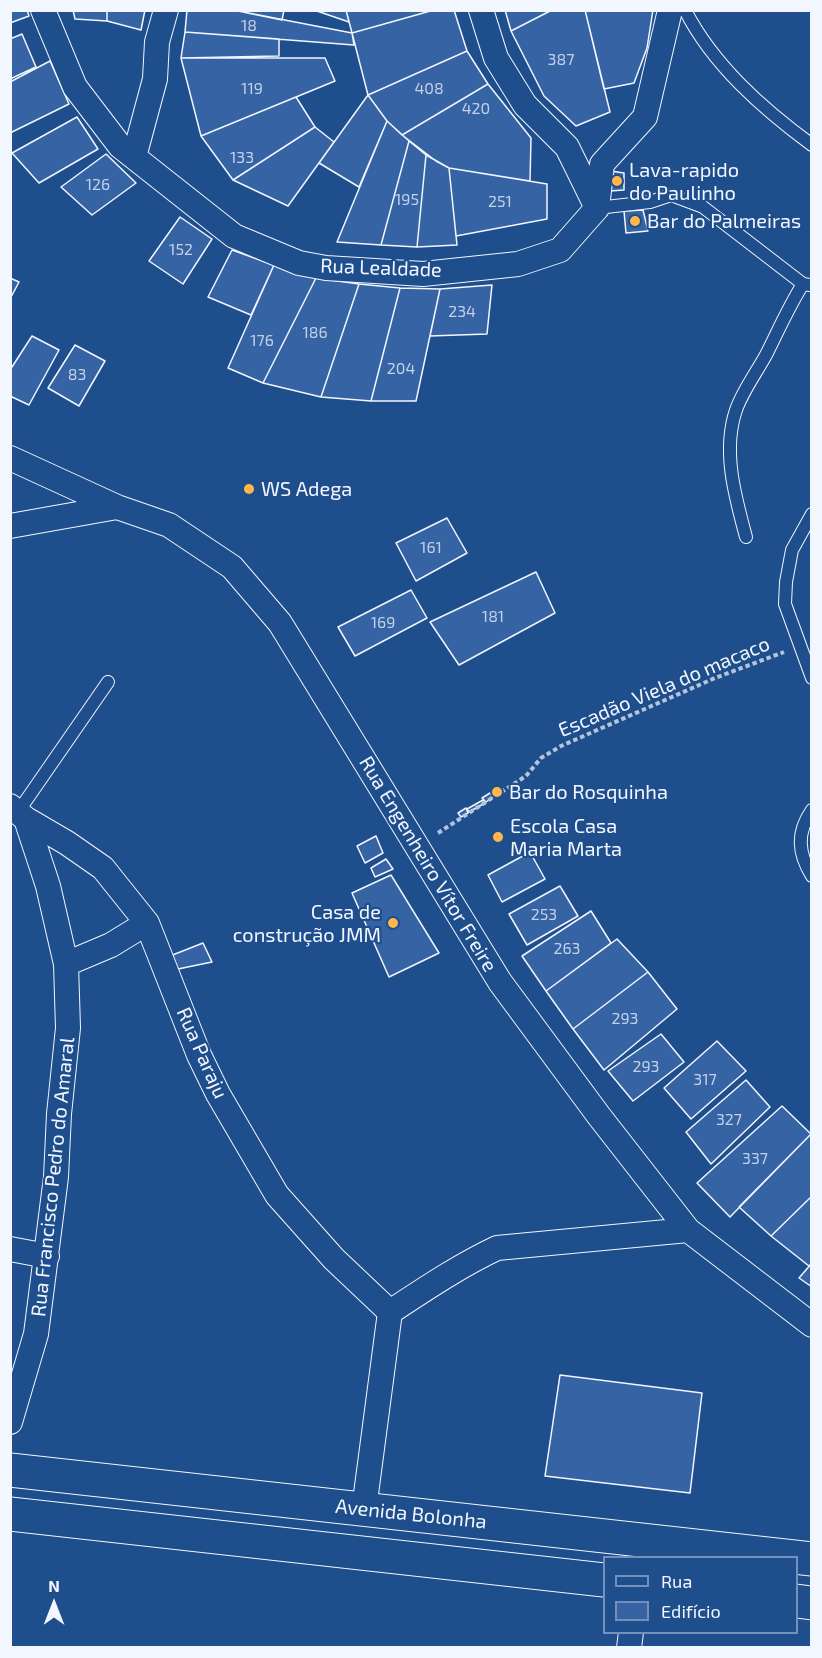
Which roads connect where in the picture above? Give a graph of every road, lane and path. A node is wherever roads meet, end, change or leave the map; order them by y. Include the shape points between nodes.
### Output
1 (43, 10) edge
2 (166, 10) edge
3 (481, 10) edge
4 (670, 10) edge
5 (685, 10) edge
6 (812, 145) edge
7 (134, 157) junction
8 (597, 208) junction
9 (807, 284) edge
10 (10, 458) edge
11 (117, 507) junction
12 (812, 514) edge
13 (10, 526) edge
14 (746, 537) dead end
15 (800, 646) junction
16 (812, 678) edge
17 (108, 682) dead end
18 (812, 810) edge
19 (18, 812) edge
20 (417, 846) junction
21 (812, 876) edge
22 (147, 923) junction
23 (66, 964) junction
24 (688, 1230) junction
25 (10, 1249) edge
26 (47, 1256) junction
27 (390, 1312) junction
28 (812, 1325) edge
29 (10, 1422) edge
30 (10, 1470) edge
31 (364, 1509) junction
32 (10, 1514) edge
33 (794, 1556) edge
34 (603, 1580) edge

1 - 7 street, Rua Lealdade via 75,87 120,146
2 - 7 street via 157,42 155,79
3 - 8 street via 496,58 525,105 567,147
4 - 8 street via 645,117 602,164
5 - 6 lane via 708,48 750,94
7 - 8 street, Rua Lealdade via 234,236 299,263 326,268 423,274 518,264 560,250
8 - 9 lane via 650,202 671,195 703,207
9 - 14 lane via 788,307 737,409 733,425 731,464
10 - 11 street, Rua Engenheiro Vítor Freire
11 - 13 street
11 - 20 street, Rua Engenheiro Vítor Freire via 169,525 232,567 280,622
12 - 15 lane via 792,550 786,582 785,604
15 - 16 lane
15 - 20 path, Escadão Viela do macaco via 715,678 561,746 541,758 526,776
17 - 19 lane
18 - 21 lane via 800,845 802,861
19 - 22 street, Rua Paraju via 103,868
19 - 23 street, Rua Francisco Pedro do Amaral via 48,886
20 - 24 street, Rua Engenheiro Vítor Freire via 500,982
22 - 23 street via 111,945
22 - 27 street, Rua Paraju via 199,1055 277,1195 334,1259
23 - 26 street, Rua Francisco Pedro do Amaral via 68,1028
24 - 27 street via 497,1248 469,1261
24 - 28 street, Rua Engenheiro Vítor Freire
25 - 26 street
26 - 29 street, Rua Francisco Pedro do Amaral via 36,1334
27 - 31 street
30 - 31 main road, Avenida Bolonha
31 - 33 main road, Avenida Bolonha
32 - 34 main road

